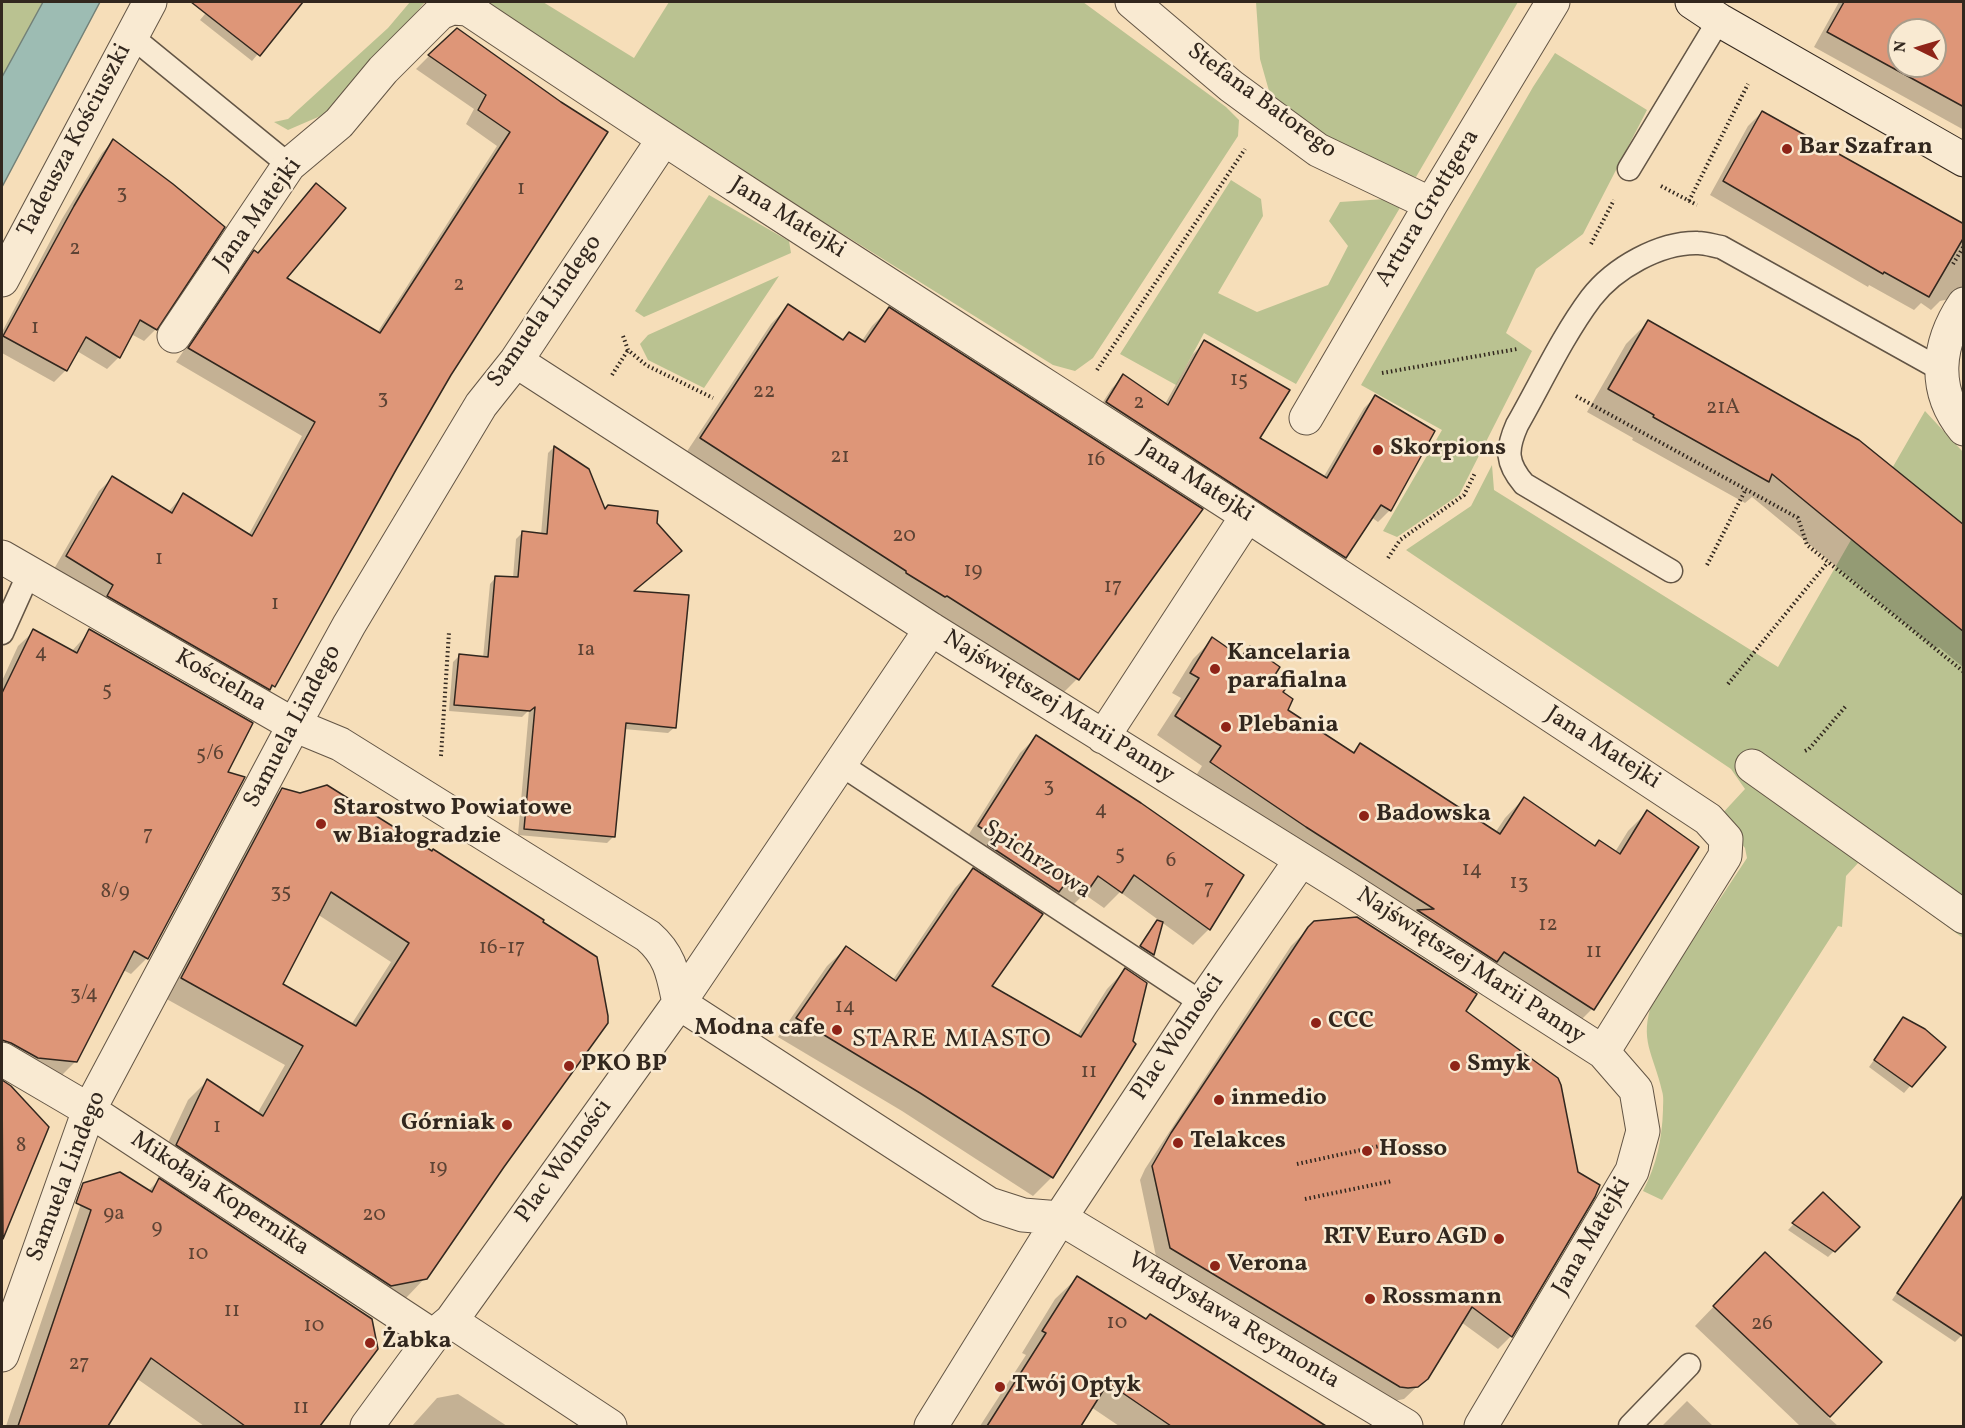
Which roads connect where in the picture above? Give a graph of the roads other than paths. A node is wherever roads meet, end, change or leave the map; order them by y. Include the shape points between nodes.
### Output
1 (150, 2) edge
2 (1132, 2) edge
3 (1553, 2) edge
4 (1692, 2) edge
5 (1725, 11) edge
6 (131, 36) junction
7 (663, 140) junction
8 (1964, 160) edge
9 (289, 165) junction
10 (1629, 169) dead end
11 (1431, 204) junction
12 (2, 280) edge
13 (1964, 304) edge
14 (174, 336) dead end
15 (516, 361) junction
16 (1940, 369) junction
17 (1306, 418) dead end
18 (1964, 429) edge
19 (1247, 516) junction
20 (2, 557) edge
21 (1671, 571) road end
22 (29, 573) junction
23 (931, 629) junction
24 (2, 633) edge
25 (294, 724) junction
26 (1103, 737) junction
27 (840, 764) junction
28 (1752, 766) road end
29 (1301, 860) junction
30 (1964, 917) edge
31 (679, 1003) junction
32 (1202, 1003) junction
33 (1603, 1052) junction
34 (2, 1059) edge
35 (90, 1110) junction
36 (1060, 1218) junction
37 (442, 1328) junction
38 (2, 1354) edge
39 (1689, 1365) dead end
40 (367, 1426) edge
41 (610, 1426) edge
42 (931, 1426) edge
43 (1406, 1426) edge
44 (1481, 1426) edge
45 (1630, 1426) edge

1 - 6 street, Tadeusza Kościuszki
2 - 11 street, Stefana Batorego via 1231,86 1318,150
3 - 11 street, Artura Grottgera
4 - 5 street
5 - 8 street
5 - 10 lane
6 - 9 lane
6 - 12 street, Tadeusza Kościuszki
7 - 9 street, Jana Matejki via 468,9 452,8 425,26 339,123
7 - 15 street, Samuela Lindego
7 - 19 street, Jana Matejki
9 - 14 street, Jana Matejki
11 - 17 street, Artura Grottgera
13 - 16 street via 1947,338
15 - 23 street, Najświętszej Marii Panny
15 - 25 street, Samuela Lindego via 481,405
16 - 18 street via 1951,410
16 - 21 lane via 1721,247 1677,245 1656,251 1612,278 1592,297 1574,325 1517,425 1508,456 1524,484
19 - 26 street
19 - 33 street, Jana Matejki via 1708,819 1726,839 1725,856
20 - 22 street, Kościelna
22 - 24 lane
22 - 25 street, Kościelna
23 - 26 street, Najświętszej Marii Panny
23 - 27 street, Plac Wolności
25 - 31 street, Kościelna via 340,744 648,936 672,968
25 - 35 street, Samuela Lindego
26 - 29 street, Najświętszej Marii Panny
27 - 31 street, Plac Wolności
27 - 32 lane, Spichrzowa
28 - 30 street
29 - 32 street, Plac Wolności
29 - 33 street, Najświętszej Marii Panny
31 - 36 street via 989,1204 1023,1215
31 - 37 street, Plac Wolności
32 - 36 street, Plac Wolności
33 - 44 street, Jana Matejki via 1636,1090 1643,1131 1632,1171
34 - 35 street, Mikołaja Kopernika
35 - 37 street, Mikołaja Kopernika
35 - 38 street, Samuela Lindego
36 - 42 street, Plac Wolności
36 - 43 street, Władysława Reymonta
37 - 40 street, Plac Wolności
37 - 41 street
39 - 45 lane

